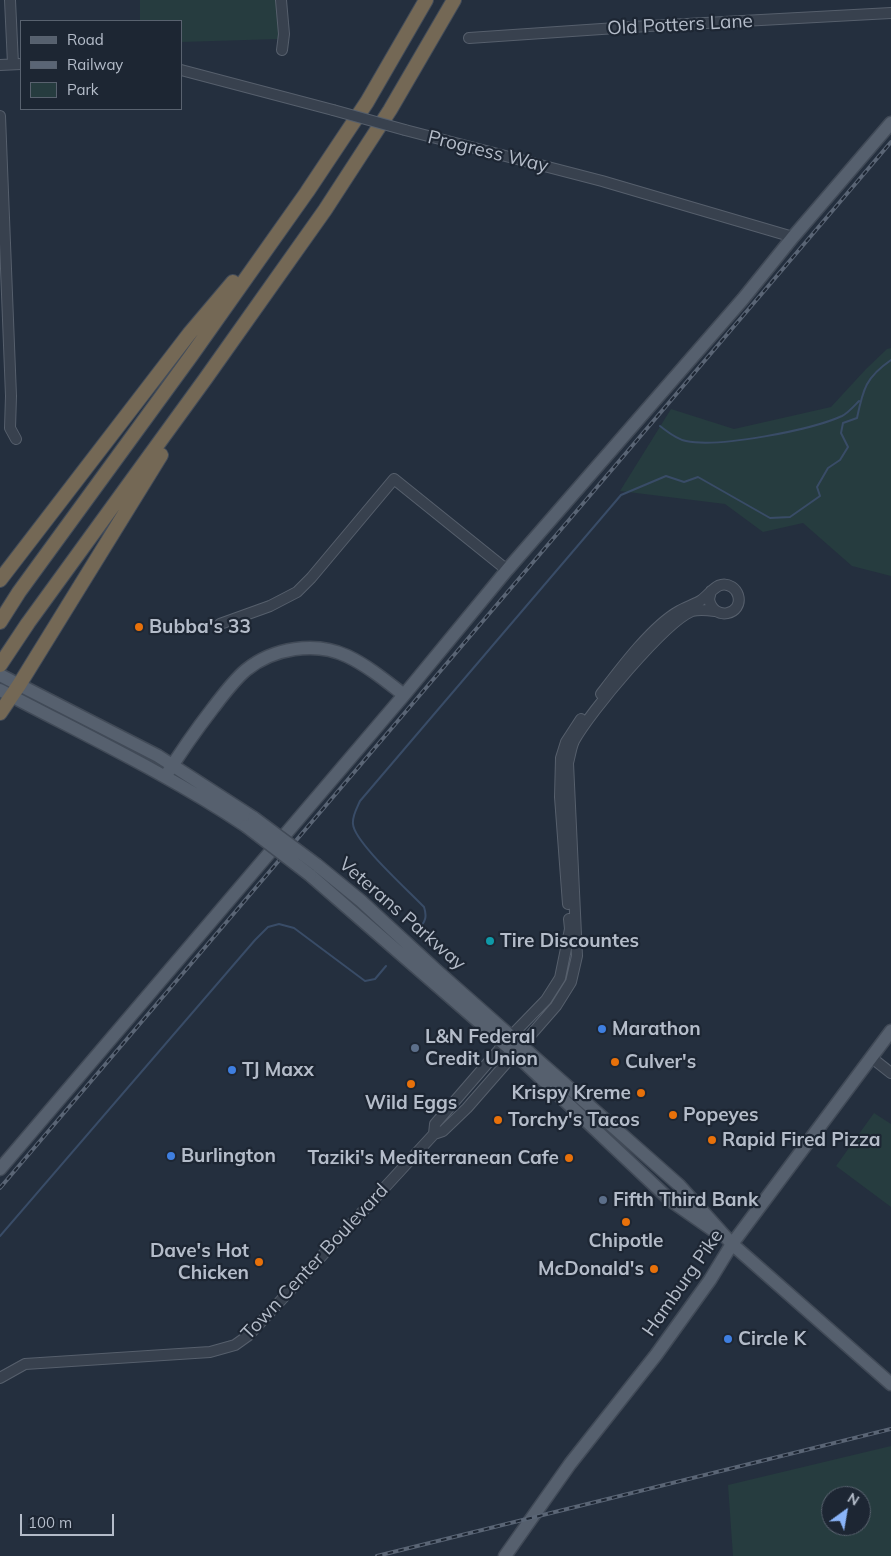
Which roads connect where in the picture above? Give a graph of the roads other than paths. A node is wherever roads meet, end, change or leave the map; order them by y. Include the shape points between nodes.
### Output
1 (10, 0) edge
2 (281, 0) edge
3 (426, 0) edge
4 (454, 0) edge
5 (891, 13) edge
6 (469, 38) dead end
7 (282, 50) dead end
8 (17, 64) edge
9 (0, 65) edge
10 (182, 70) edge
11 (0, 116) edge
12 (891, 123) edge
13 (292, 213) junction
14 (793, 237) junction
15 (230, 344) junction
16 (16, 439) dead end
17 (507, 570) junction
18 (0, 580) edge
19 (711, 592) junction
20 (715, 610) junction
21 (0, 622) edge
22 (220, 624) dead end
23 (0, 665) edge
24 (0, 675) edge
25 (10, 689) edge
26 (404, 695) junction
27 (0, 713) edge
28 (172, 765) junction
29 (165, 777) junction
30 (250, 822) junction
31 (891, 1031) edge
32 (513, 1045) junction
33 (872, 1058) junction
34 (891, 1073) edge
35 (0, 1169) edge
36 (732, 1244) junction
37 (0, 1378) edge
38 (891, 1384) edge
39 (505, 1556) edge

1 - 8 street
2 - 7 street
3 - 13 highway via 358,116
4 - 15 highway via 382,123
5 - 6 street, Old Potters Lane
8 - 9 street
10 - 14 street, Progress Way, bridge via 602,181
11 - 16 street via 10,428
12 - 14 main road
13 - 18 highway via 189,334
13 - 21 highway
14 - 17 main road
15 - 23 highway
15 - 25 highway
17 - 22 street via 394,479 297,592 270,606
17 - 26 main road
19 - 20 street via 709,599
19 - 20 street via 723,584 738,594 738,604 733,611 723,614
19 - 32 street, Town Center Boulevard via 665,619 618,671 566,742 560,797 570,929 560,978
20 - 32 street, Town Center Boulevard via 692,611 670,624 586,722 573,743 568,763 577,956 571,982 556,1006
24 - 25 main road, Veterans Parkway
25 - 27 highway
25 - 28 main road, Veterans Parkway via 127,740
25 - 29 main road, Veterans Parkway
26 - 28 main road via 346,655 305,647 278,652 246,670 217,703
26 - 35 main road
28 - 29 main road
28 - 30 main road, Veterans Parkway
29 - 30 main road, Veterans Parkway
30 - 32 main road, Veterans Parkway, bridge via 314,870
31 - 33 main road, Hamburg Pike
32 - 36 main road, Veterans Parkway via 670,1200
32 - 37 street, Town Center Boulevard via 435,1124 434,1134 279,1304 235,1345 210,1352 25,1364
33 - 34 street
33 - 36 main road, Hamburg Pike
36 - 38 main road, Veterans Parkway
36 - 39 main road, Hamburg Pike via 656,1355 570,1464

